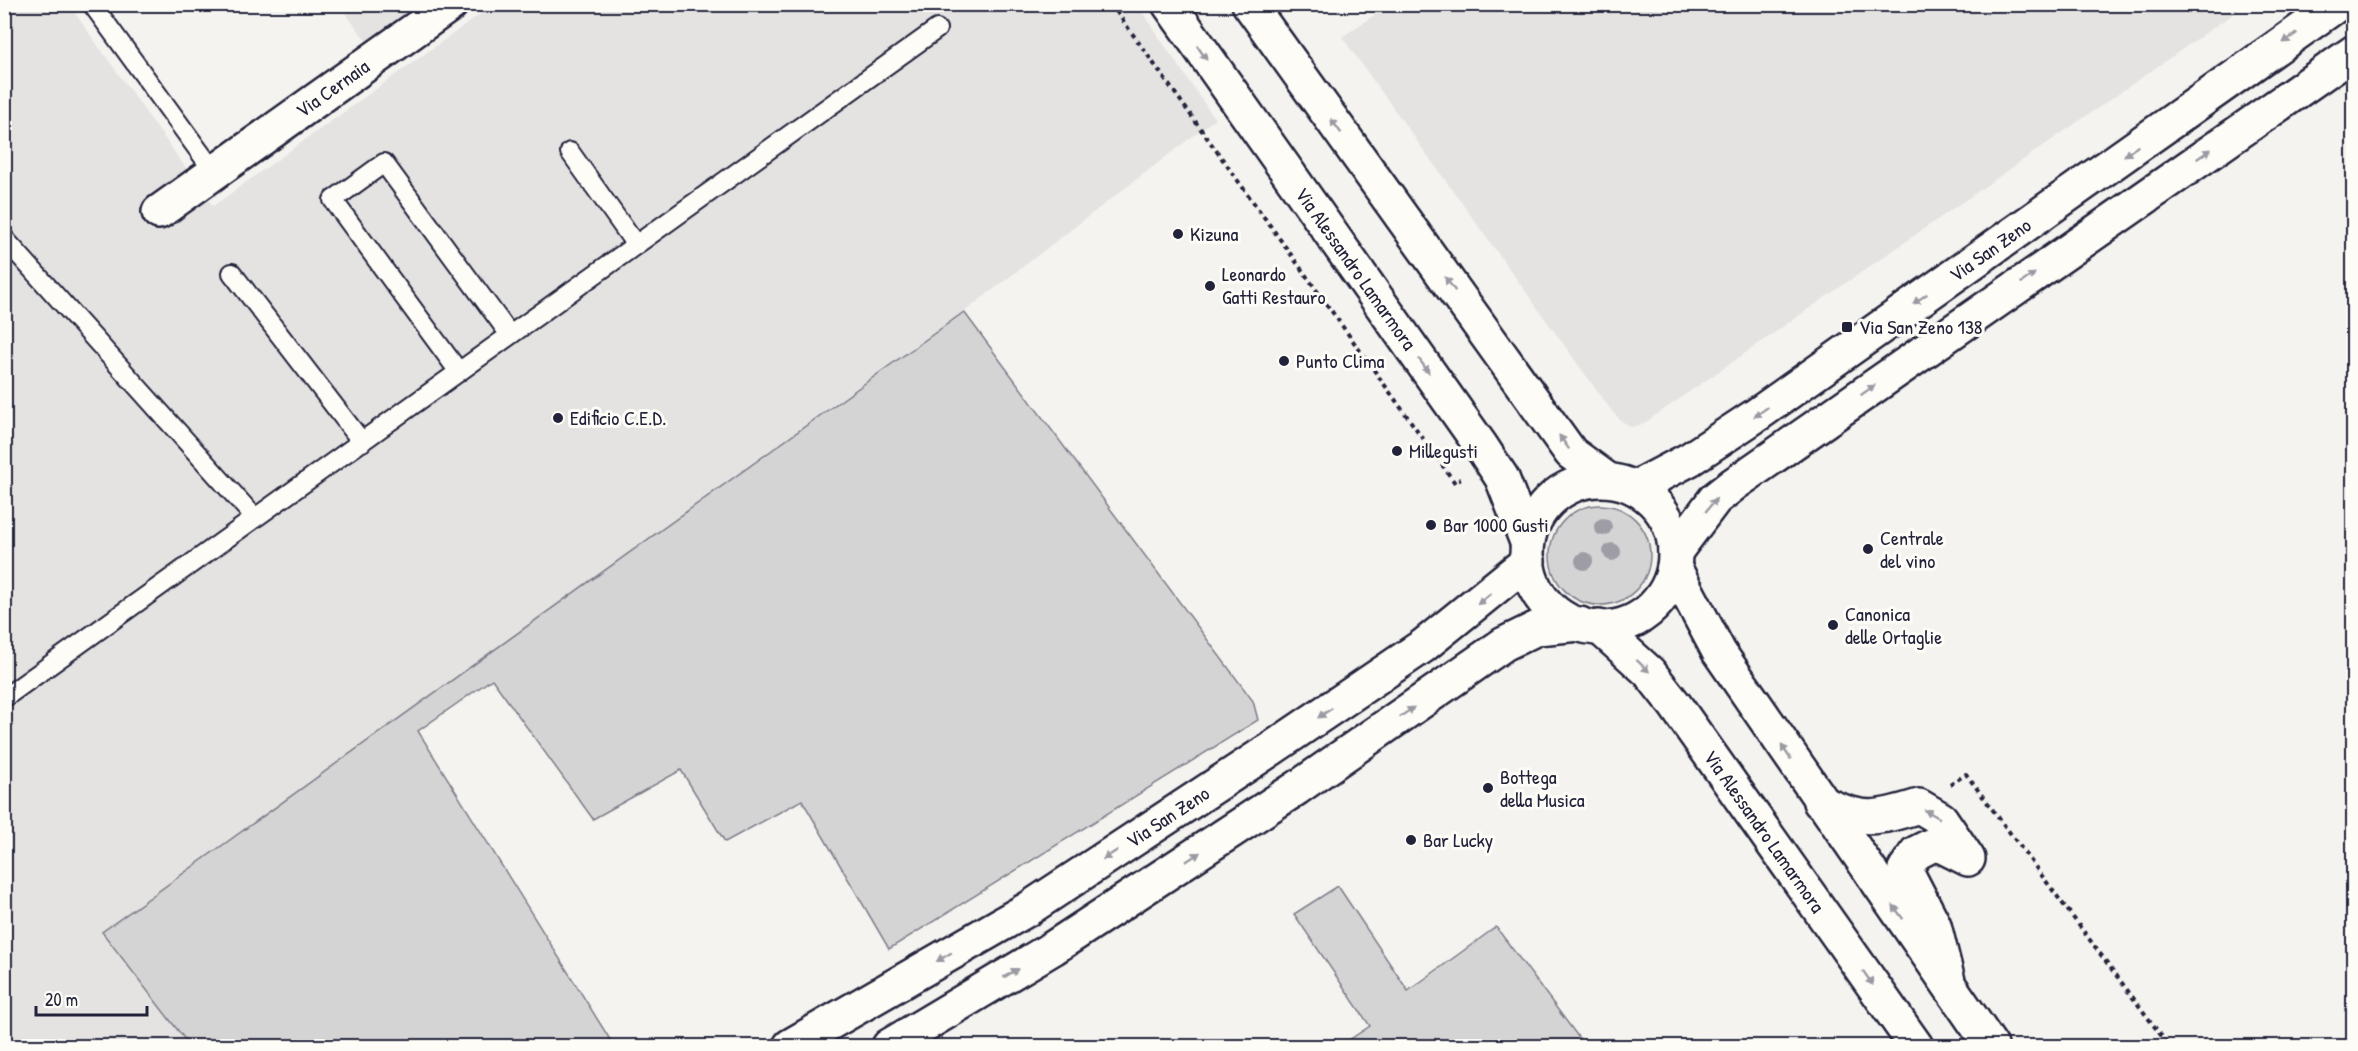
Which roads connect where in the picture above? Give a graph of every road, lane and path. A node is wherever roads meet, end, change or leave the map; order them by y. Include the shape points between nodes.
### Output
1 (92, 4) edge
2 (451, 4) edge
3 (1111, 4) edge
4 (1169, 4) edge
5 (1249, 4) edge
6 (2338, 4) edge
7 (937, 29) dead end
8 (2354, 52) edge
9 (570, 152) dead end
10 (215, 173) junction
11 (159, 212) dead end
12 (4, 238) edge
13 (636, 244) junction
14 (232, 273) dead end
15 (510, 335) junction
16 (459, 372) junction
17 (362, 442) junction
18 (1455, 483) dead end
19 (1621, 484) junction
20 (255, 518) junction
21 (1528, 552) junction
22 (1675, 559) junction
23 (1589, 626) junction
24 (4, 698) edge
25 (1820, 802) junction
26 (1919, 806) junction
27 (1948, 981) junction
28 (790, 1047) edge
29 (889, 1047) edge
30 (1916, 1047) edge
31 (1991, 1047) edge
32 (2169, 1047) edge

1 - 10 lane
2 - 10 street, Via Cernaia
3 - 18 path
4 -> 21 street, Via Alessandro Lamarmora via 1502,478
19 -> 5 street via 1571,453
6 -> 19 street, Via San Zeno via 1758,414 1690,459
7 - 13 lane
22 -> 8 street via 1715,499 1734,484
9 - 13 lane
10 - 11 street, Via Cernaia
12 - 20 lane
13 - 15 lane
14 - 17 lane
15 - 16 lane
15 - 16 lane via 384,163 333,200
16 - 17 lane
17 - 20 lane
19 - 21 street via 1586,481 1549,501 1536,519
19 - 22 street via 1651,499 1664,514 1672,532
20 - 24 lane
21 - 23 street via 1532,578 1545,600 1564,617
21 -> 28 street, Via San Zeno via 1423,646 1252,762 1028,909
22 - 23 street via 1669,584 1648,611 1633,620
25 -> 22 street via 1719,652
29 -> 23 street via 1053,948 1278,801 1504,644 1537,628
23 -> 30 street, Via Alessandro Lamarmora via 1649,672 1675,705
25 - 26 street via 1848,816 1880,818
27 -> 25 street
27 -> 26 street via 1934,925 1905,869 1916,853 1936,843 1968,859 1941,819
26 - 32 path via 1966,774
27 - 31 street

